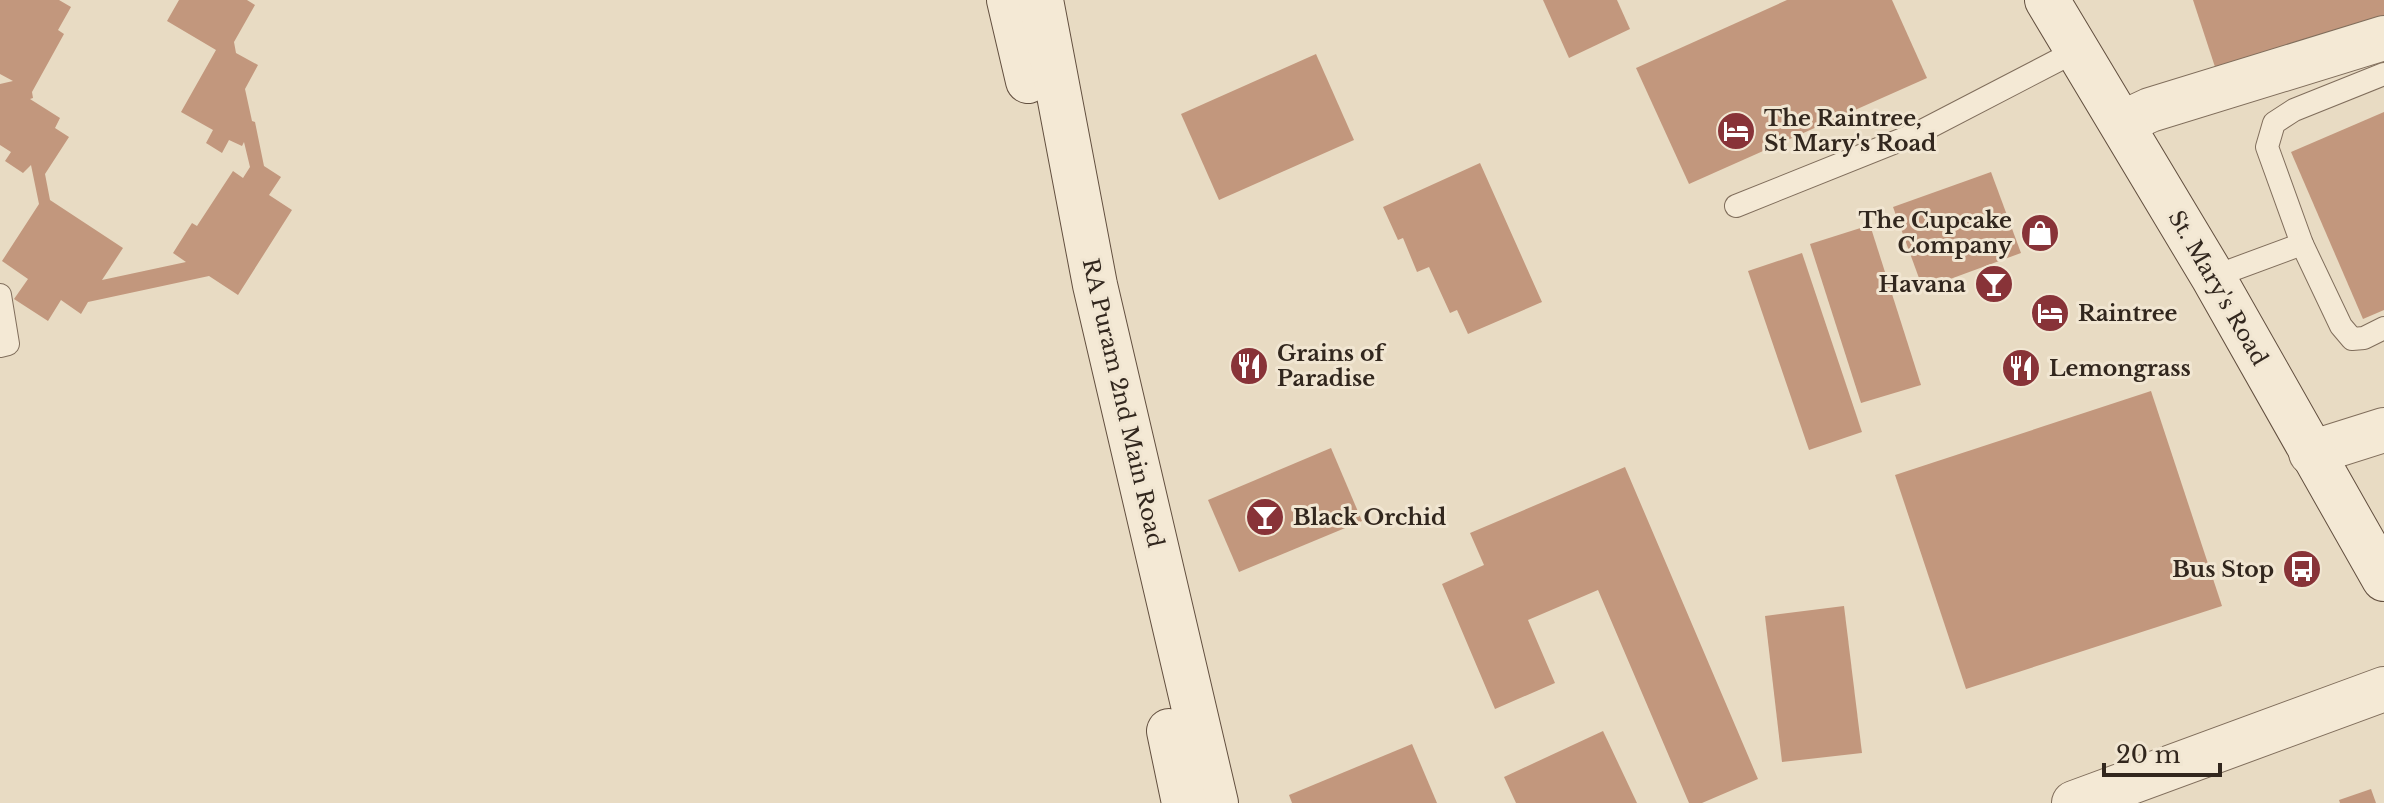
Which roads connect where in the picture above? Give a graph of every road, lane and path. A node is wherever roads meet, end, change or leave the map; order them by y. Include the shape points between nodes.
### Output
1 (1009, 0) edge
2 (1041, 0) edge
3 (2047, 0) edge
4 (2384, 38) edge
5 (2076, 51) junction
6 (2384, 74) edge
7 (2122, 123) junction
8 (1736, 206) dead end
9 (2302, 244) junction
10 (2213, 277) junction
11 (0, 295) edge
12 (2384, 328) edge
13 (0, 346) edge
14 (2384, 430) edge
15 (2311, 453) junction
16 (2384, 579) edge
17 (2384, 689) edge
18 (1184, 803) edge
19 (1216, 803) edge
20 (2074, 803) edge

1 - 18 main road via 1099,390
2 - 19 main road, RA Puram 2nd Main Road via 1095,285
3 - 5 main road, St. Mary's Road
4 - 7 main road
5 - 7 main road, St. Mary's Road
5 - 8 lane via 1918,133
6 - 9 lane via 2274,123 2267,147
7 - 10 main road, St. Mary's Road
9 - 10 lane
9 - 12 lane via 2352,339
10 - 15 main road, St. Mary's Road
11 - 13 lane via 8,344
14 - 15 main road
15 - 16 main road, St. Mary's Road
17 - 20 main road

